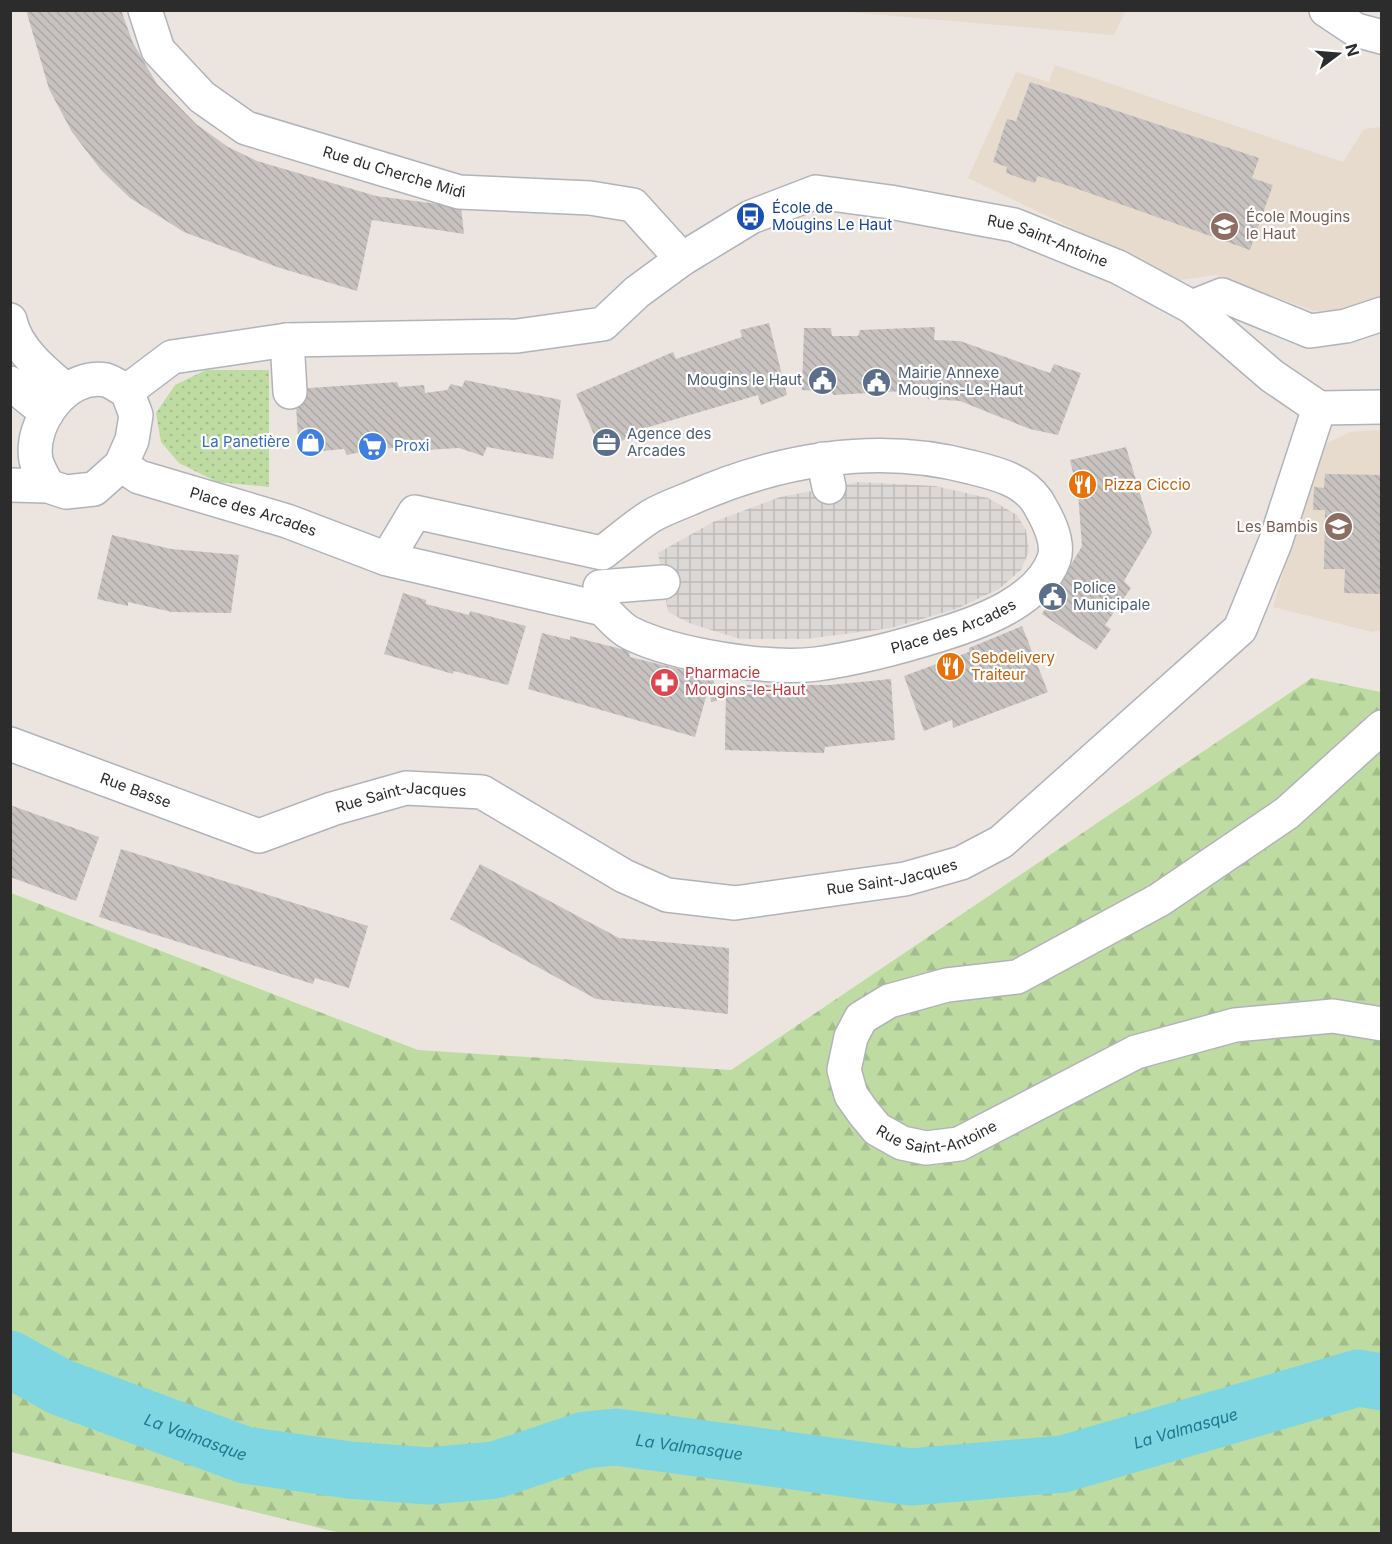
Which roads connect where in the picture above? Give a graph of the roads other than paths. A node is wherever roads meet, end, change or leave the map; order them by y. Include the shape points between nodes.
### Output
1 (145, 10) edge
2 (1326, 10) edge
3 (1382, 37) edge
4 (682, 259) junction
5 (1192, 307) junction
6 (1382, 314) edge
7 (10, 320) edge
8 (287, 340) junction
9 (10, 383) edge
10 (127, 391) junction
11 (290, 392) dead end
12 (56, 402) junction
13 (1382, 407) edge
14 (1319, 408) junction
15 (121, 465) junction
16 (10, 484) edge
17 (48, 486) junction
18 (602, 554) junction
19 (387, 559) junction
20 (663, 582) dead end
21 (602, 598) junction
22 (1382, 727) edge
23 (10, 744) edge
24 (259, 836) joint
25 (1382, 1024) edge

1 - 4 street, Rue du Cherche Midi via 158,50 201,98 246,128 459,192 590,198 633,205
2 - 3 street via 1356,30
4 - 5 street, Rue Saint-Antoine via 752,218 816,192 1014,225 1118,267
4 - 8 street via 637,292 603,324 517,336
5 - 6 street via 1222,295 1310,332
5 - 14 street, Rue Saint-Antoine via 1272,376
7 - 12 street via 13,332 40,369
8 - 10 street via 172,357
8 - 11 street
9 - 12 street
10 - 12 street via 106,380 84,383
10 - 15 street via 136,415 132,440
12 - 17 street via 36,438 36,460
13 - 14 street
14 - 24 street, Rue Saint-Jacques via 1275,543 1240,629 1009,835 961,863 905,879 735,903 667,895 624,876 482,792 406,788 332,809
15 - 17 street via 94,489 66,492
15 - 19 street, Place des Arcades via 139,477 287,521
16 - 17 street
18 - 19 street via 415,512
18 - 21 street
18 - 21 street, Place des Arcades via 652,516 732,480 826,473 890,454 953,462 1009,477 1033,496 1050,522 1055,556 1043,580 1014,603 969,626 871,642 814,664 755,662 676,650 628,632
19 - 21 street, Place des Arcades
20 - 21 street
22 - 25 street, Rue Saint-Antoine via 1287,813 1159,900 1017,977 947,985 889,1001 861,1018 851,1037 844,1070 851,1095 877,1129 902,1143 926,1148 959,1144 1136,1052 1235,1025 1333,1017
23 - 24 street, Rue Basse

